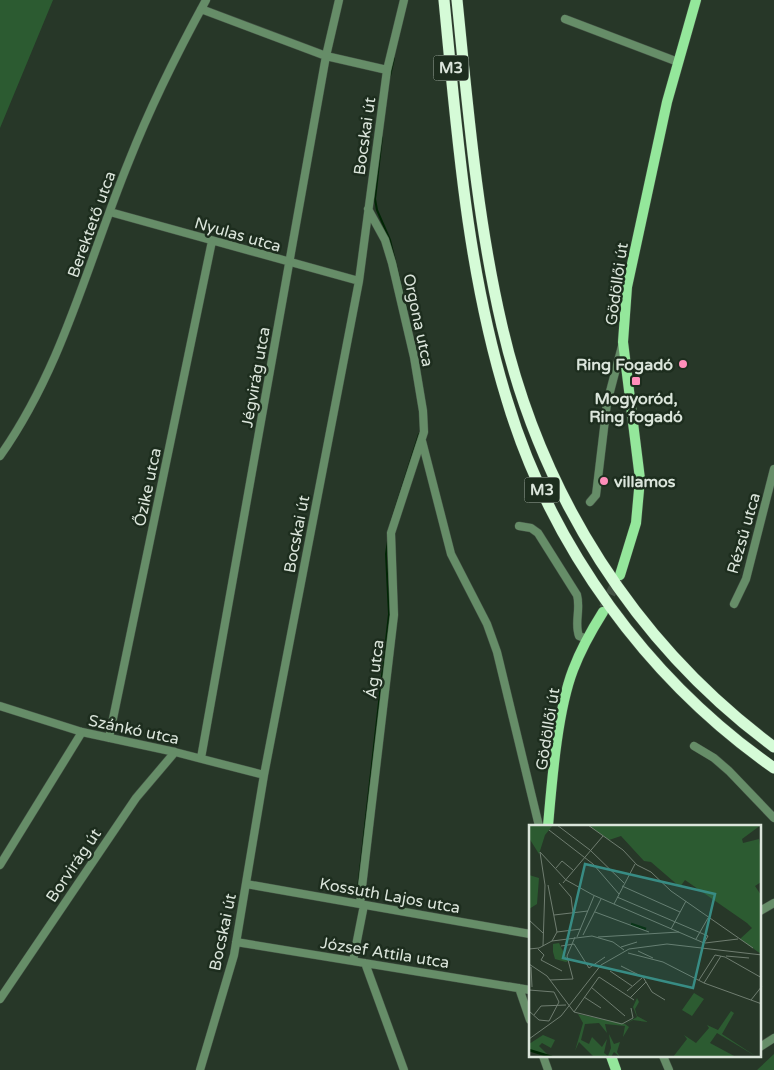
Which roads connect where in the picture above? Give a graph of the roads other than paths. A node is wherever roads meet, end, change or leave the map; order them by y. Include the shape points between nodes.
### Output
1 (206, 0) edge
2 (339, 0) edge
3 (404, 0) edge
4 (444, 0) edge
5 (457, 0) edge
6 (696, 0) edge
7 (201, 9) junction
8 (565, 19) dead end
9 (326, 56) junction
10 (678, 62) junction
11 (387, 70) junction
12 (368, 209) junction
13 (110, 212) junction
14 (212, 241) junction
15 (289, 262) junction
16 (359, 281) junction
17 (623, 342) junction
18 (422, 441) junction
19 (0, 456) edge
20 (774, 469) edge
21 (590, 502) dead end
22 (519, 526) dead end
23 (620, 575) tunnel mouth
24 (734, 604) dead end
25 (603, 612) tunnel mouth
26 (587, 639) junction
27 (0, 706) edge
28 (82, 732) junction
29 (109, 738) junction
30 (694, 746) dead end
31 (774, 747) edge
32 (175, 752) junction
33 (201, 758) junction
34 (774, 768) edge
35 (264, 775) junction
36 (774, 818) edge
37 (539, 825) edge
38 (548, 825) edge
39 (0, 865) edge
40 (246, 884) junction
41 (774, 903) edge
42 (362, 904) junction
43 (762, 910) edge
44 (529, 934) edge
45 (236, 942) junction
46 (353, 961) junction
47 (365, 963) junction
48 (519, 988) junction
49 (529, 990) edge
50 (0, 999) edge
51 (529, 1017) edge
52 (774, 1038) edge
53 (762, 1046) edge
54 (544, 1058) edge
55 (612, 1058) edge
56 (664, 1058) edge
57 (200, 1070) edge
58 (404, 1070) edge
59 (548, 1070) edge
60 (616, 1070) edge
61 (669, 1070) edge

1 - 7 street, Berektető utca
2 - 9 street, Jégvirág utca
3 - 11 street, Bocskai út
4 - 34 highway, M3 via 467,208 480,289 507,402 533,471 582,563 640,645 700,708
5 - 31 highway, M3 via 474,165 494,288 511,362 547,462 584,536 636,613 713,697
6 - 10 main road, Gödöllői út
7 - 9 street
7 - 13 street, Berektető utca via 166,73
8 - 10 street
9 - 11 street
9 - 15 street, Jégvirág utca
10 - 17 main road, Gödöllői út via 628,286
11 - 12 street, Bocskai út
12 - 16 street, Bocskai út
12 - 18 street, Orgona utca via 385,240 397,282 420,394 424,422
13 - 14 street, Nyulas utca
13 - 19 street, Berektető utca via 57,354 37,397
14 - 15 street, Nyulas utca
14 - 29 street, Őzike utca
15 - 16 street, Nyulas utca
15 - 33 street, Jégvirág utca
16 - 35 street, Bocskai út
17 - 21 street via 607,403 596,495
17 - 23 main road, Gödöllői út via 640,480 636,523
18 - 37 street via 451,554 487,624 499,657
18 - 42 street, Ág utca via 391,533 394,615
20 - 24 street, Rézsű utca via 746,579
22 - 26 street via 538,533 577,595 577,631 579,636
25 - 26 main road, Gödöllői út
26 - 38 main road, Gödöllői út via 572,672 562,714
27 - 28 street, Szánkó utca
28 - 29 street, Szánkó utca
28 - 39 street
29 - 32 street, Szánkó utca
30 - 36 street via 714,758
32 - 33 street, Szánkó utca
32 - 50 street, Borvirág út via 136,798
33 - 35 street, Szánkó utca
35 - 40 street, Bocskai út
40 - 42 street, Kossuth Lajos utca
40 - 45 street, Bocskai út
41 - 43 street
42 - 44 street, Kossuth Lajos utca
42 - 46 street, Ág utca
45 - 46 street, József Attila utca
45 - 57 street, Bocskai út
46 - 47 street, József Attila utca
47 - 48 street, József Attila utca
47 - 58 street
48 - 49 street, József Attila utca
48 - 51 street
52 - 53 street
54 - 59 street
55 - 60 main road
56 - 61 street

